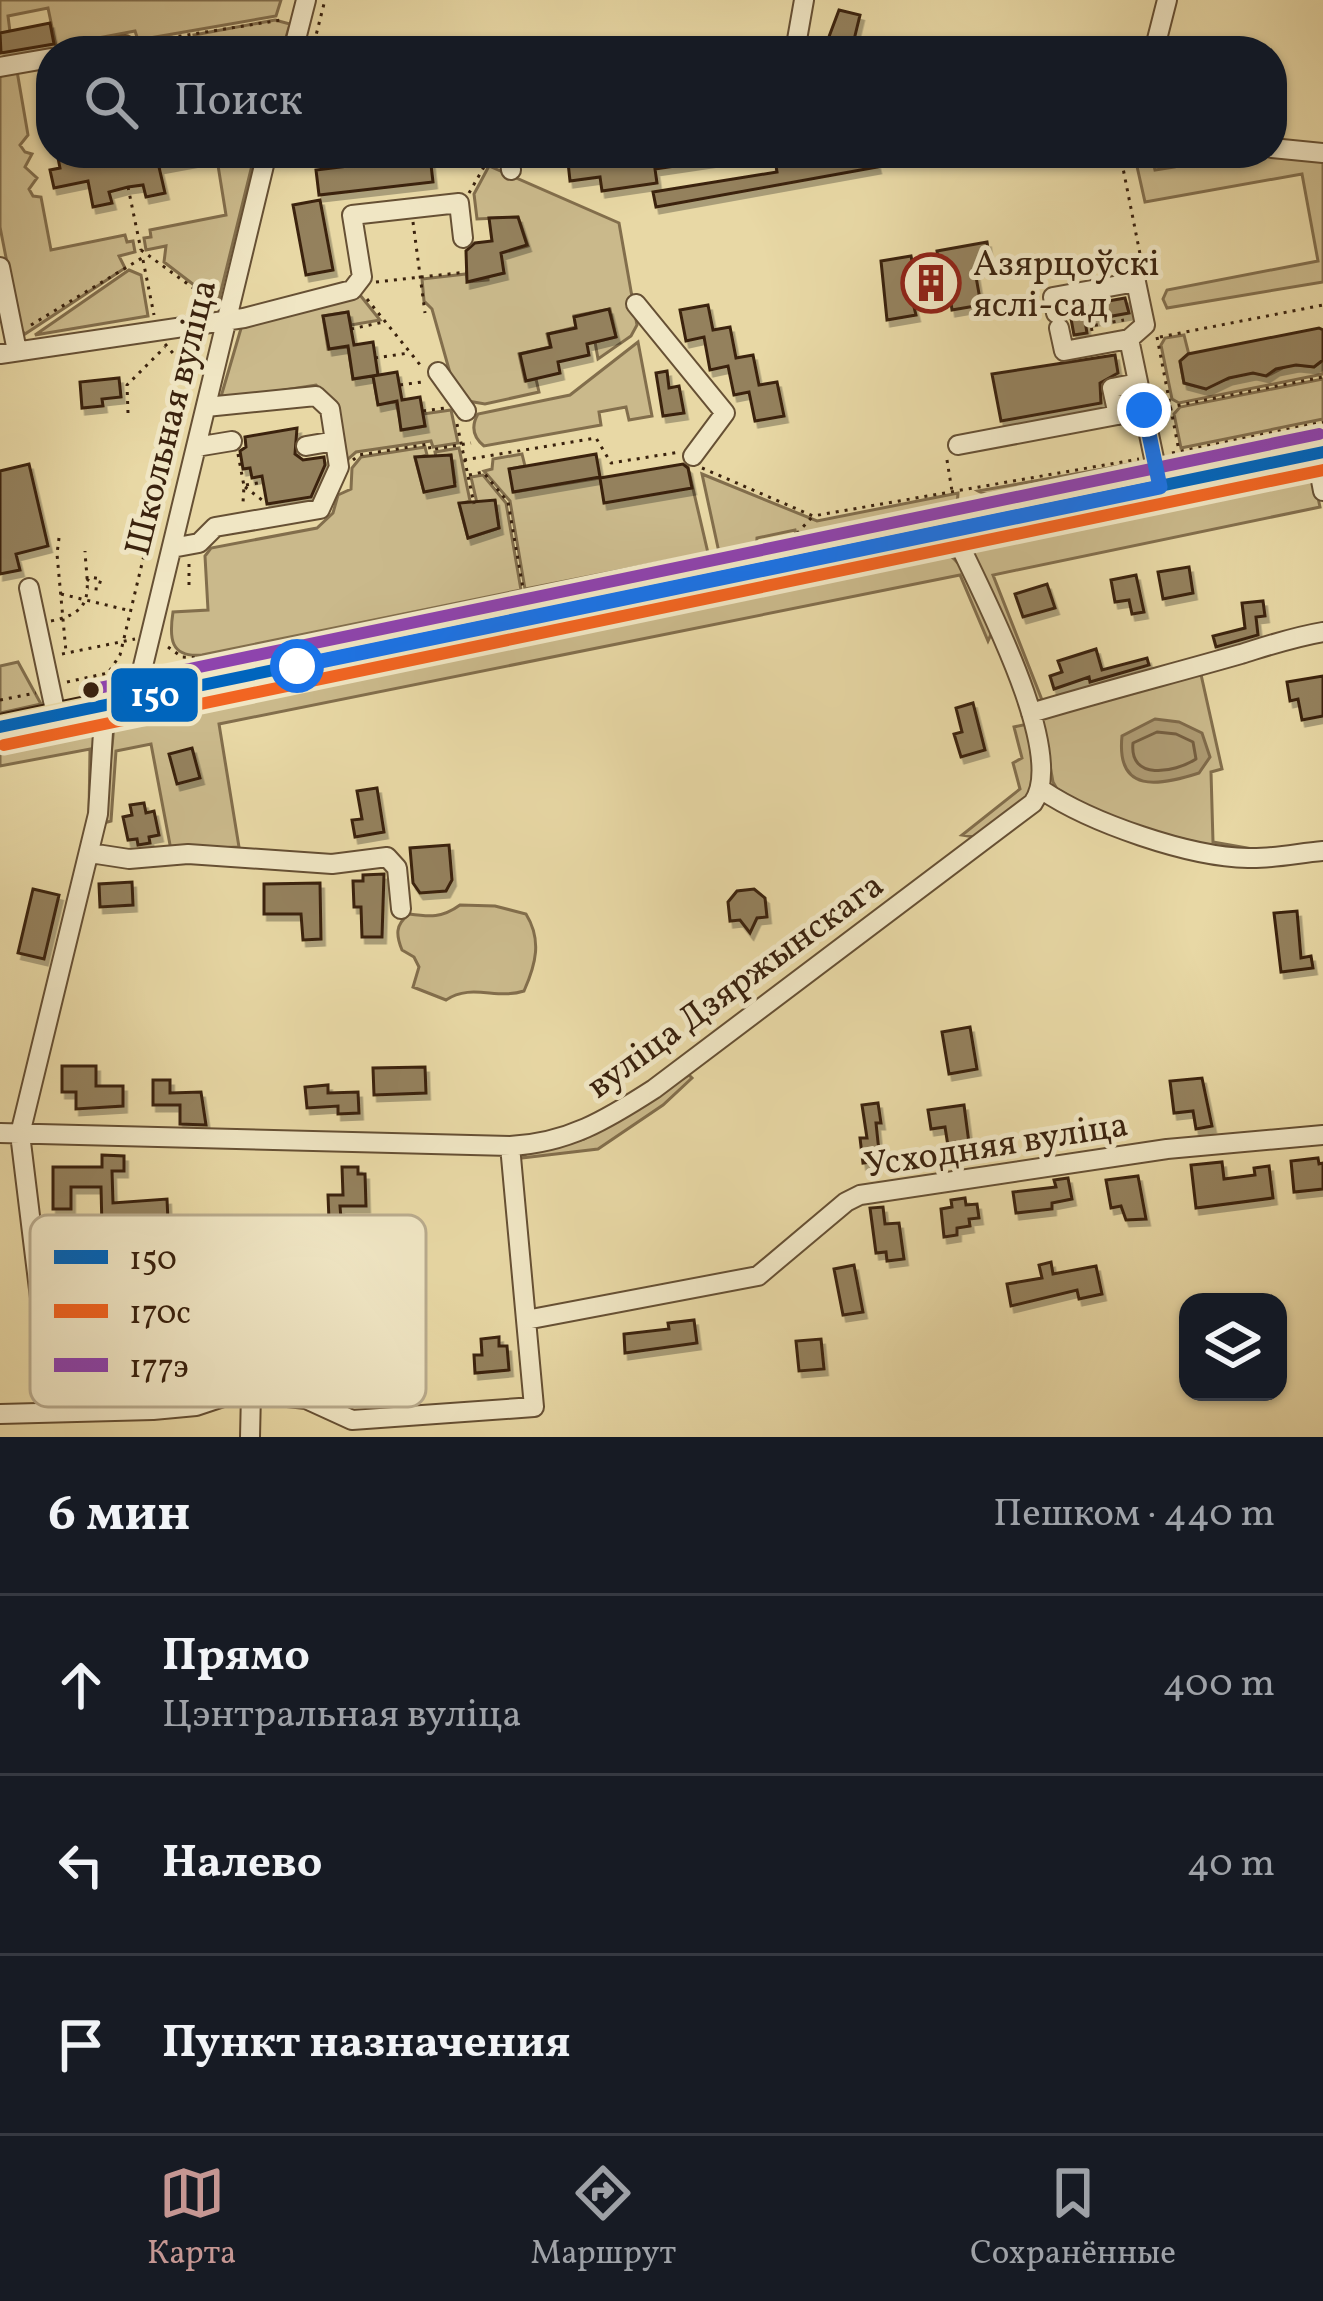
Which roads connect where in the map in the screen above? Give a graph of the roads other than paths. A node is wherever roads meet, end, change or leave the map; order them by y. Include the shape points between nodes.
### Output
1 (306, 0) edge
2 (804, 0) edge
3 (1167, 0) edge
4 (296, 36) edge
5 (798, 36) edge
6 (1158, 36) edge
7 (36, 61) edge
8 (0, 68) edge
9 (1287, 149) edge
10 (1323, 153) edge
11 (263, 168) edge
12 (464, 238) dead end
13 (0, 267) edge
14 (636, 304) dead end
15 (227, 319) junction
16 (1129, 339) junction
17 (12, 346) edge
18 (431, 373) road end
19 (1138, 383) junction
20 (1150, 405) junction
21 (206, 407) junction
22 (466, 411) dead end
23 (1118, 415) junction
24 (335, 441) junction
25 (234, 442) road end
26 (958, 445) dead end
27 (306, 446) dead end
28 (196, 447) junction
29 (1320, 453) edge
30 (690, 458) road end
31 (1160, 487) junction
32 (1323, 491) edge
33 (953, 531) junction
34 (172, 548) junction
35 (29, 588) dead end
36 (1323, 632) edge
37 (146, 698) junction
38 (99, 706) junction
39 (1031, 713) junction
40 (56, 716) junction
41 (0, 727) edge
42 (1042, 790) junction
43 (1323, 851) edge
44 (90, 853) junction
45 (401, 910) dead end
46 (10, 1133) edge
47 (1323, 1135) edge
48 (510, 1146) junction
49 (30, 1257) edge
50 (526, 1320) junction
51 (54, 1407) edge
52 (172, 1407) edge
53 (251, 1407) edge
54 (322, 1407) edge
55 (55, 1412) junction
56 (334, 1412) junction
57 (0, 1414) edge
58 (250, 1437) edge
59 (338, 1437) edge

1 - 4 street
2 - 5 street
3 - 6 street
7 - 8 street
9 - 10 street
11 - 15 street, Школьная вуліца
12 - 15 street via 459,203 352,215 360,289
13 - 17 street
14 - 30 street via 725,413
15 - 17 street
15 - 21 street, Школьная вуліца
16 - 16 street via 1064,351 1053,297 1136,282 1144,325
16 - 19 street
18 - 22 street
19 - 20 street
19 - 23 street via 1112,388
20 - 23 street
20 - 31 street
21 - 24 street via 316,396 330,409
21 - 28 street, Школьная вуліца
23 - 26 street
24 - 27 street
24 - 34 street via 339,467 320,509 215,527 199,543
25 - 28 street
28 - 34 street, Школьная вуліца
29 - 31 main road
29 - 32 street
31 - 33 main road
33 - 37 main road
33 - 39 street
34 - 37 street, Школьная вуліца via 142,666
35 - 40 street
36 - 39 street
37 - 38 main road
38 - 40 main road
38 - 44 street via 102,770
39 - 42 street
40 - 41 main road
42 - 43 street via 1080,813 1181,846 1246,859
42 - 48 street, вуліца Дзяржынскага via 654,1089 576,1136
44 - 45 street via 332,864 387,856 397,868
44 - 46 street
46 - 48 street, вуліца Дзяржынскага
46 - 49 street
47 - 50 street, Усходняя вуліца via 1167,1149 860,1195 758,1276
48 - 50 street
50 - 56 street via 534,1407 352,1420
51 - 55 street
52 - 55 street
53 - 58 street
54 - 56 street
55 - 57 street
56 - 59 street

